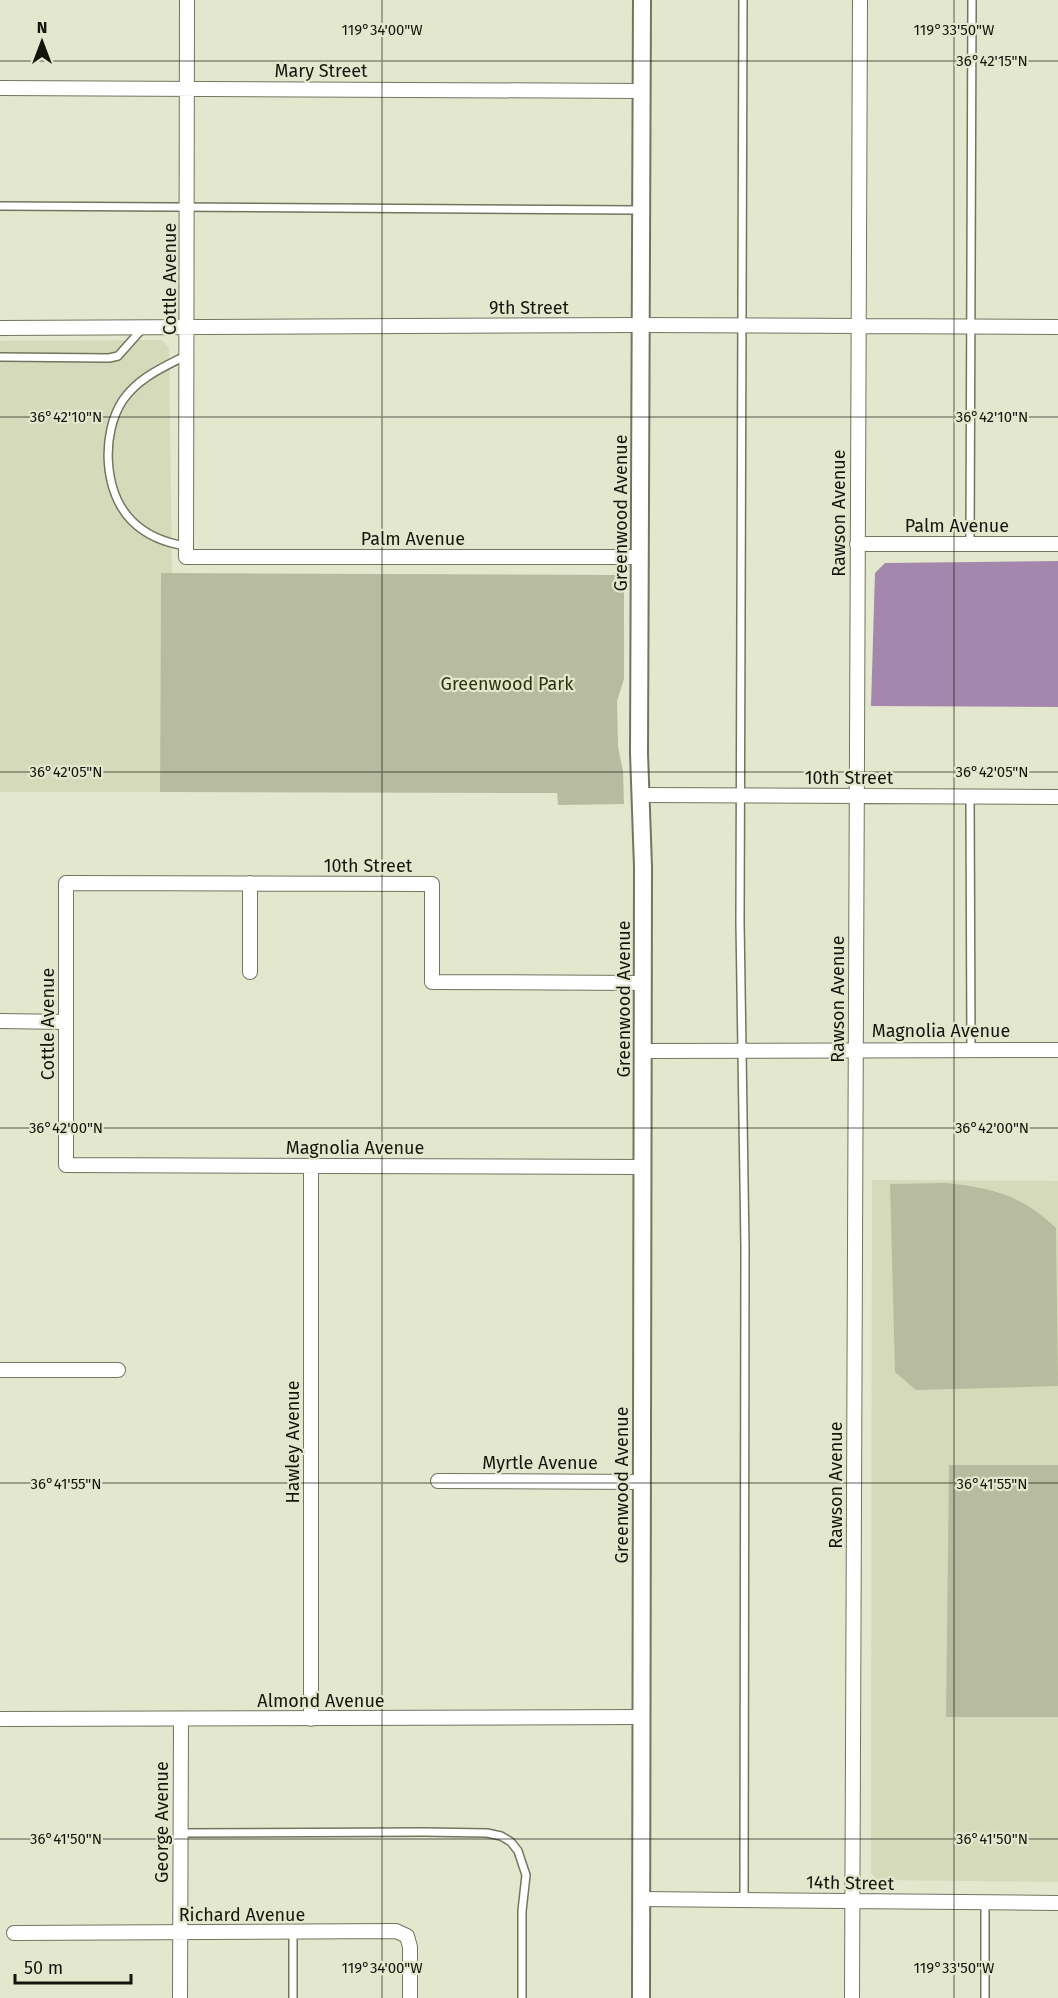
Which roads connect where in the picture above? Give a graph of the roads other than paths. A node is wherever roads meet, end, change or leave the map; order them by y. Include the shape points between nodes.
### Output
1 (187, 0) edge
2 (642, 0) edge
3 (743, 0) edge
4 (860, 0) edge
5 (972, 0) edge
6 (0, 88) edge
7 (187, 89) junction
8 (642, 91) junction
9 (0, 206) edge
10 (188, 207) junction
11 (640, 210) junction
12 (641, 326) junction
13 (743, 326) junction
14 (858, 326) junction
15 (971, 327) junction
16 (1058, 327) edge
17 (0, 328) edge
18 (142, 328) junction
19 (188, 328) junction
20 (188, 355) junction
21 (0, 357) edge
22 (857, 544) junction
23 (970, 544) junction
24 (1058, 544) edge
25 (186, 552) junction
26 (640, 557) junction
27 (640, 795) junction
28 (740, 795) junction
29 (857, 796) junction
30 (970, 796) junction
31 (1058, 797) edge
32 (66, 883) joint
33 (249, 883) junction
34 (250, 972) dead end
35 (643, 983) junction
36 (0, 1022) edge
37 (66, 1022) junction
38 (856, 1049) junction
39 (971, 1049) junction
40 (744, 1050) junction
41 (1058, 1050) edge
42 (643, 1051) junction
43 (66, 1165) joint
44 (310, 1166) junction
45 (643, 1167) junction
46 (0, 1370) edge
47 (118, 1370) dead end
48 (438, 1481) dead end
49 (642, 1482) junction
50 (641, 1717) junction
51 (0, 1719) edge
52 (181, 1719) junction
53 (311, 1719) junction
54 (180, 1833) junction
55 (641, 1899) junction
56 (744, 1900) junction
57 (852, 1901) junction
58 (985, 1903) junction
59 (1058, 1903) edge
60 (14, 1933) dead end
61 (180, 1933) junction
62 (293, 1933) junction
63 (180, 1998) edge
64 (293, 1998) edge
65 (410, 1998) edge
66 (522, 1998) edge
67 (641, 1998) edge
68 (852, 1998) edge
69 (985, 1998) edge

1 - 7 street, Cottle Avenue
2 - 8 street, Greenwood Avenue
3 - 13 lane
4 - 14 street, Rawson Avenue
5 - 15 lane
6 - 7 street, Mary Street
7 - 8 street, Mary Street
7 - 10 street, Cottle Avenue
8 - 11 street, Greenwood Avenue
9 - 10 lane
10 - 11 lane
10 - 19 street, Cottle Avenue
11 - 12 street, Greenwood Avenue
12 - 13 street, 9th Street
12 - 19 street, 9th Street
12 - 26 street, Greenwood Avenue
13 - 14 street, 9th Street
13 - 28 lane
14 - 15 street, 9th Street
14 - 22 street, Rawson Avenue
15 - 16 street, 9th Street
15 - 23 lane
17 - 18 street, 9th Street
18 - 19 street, 9th Street
18 - 21 lane via 118,356 109,358
19 - 20 street, Cottle Avenue
20 - 25 street, Cottle Avenue
20 - 25 lane via 146,376 124,399 111,427 108,459 114,492 132,521 163,543
22 - 23 street, Palm Avenue
22 - 29 street, Rawson Avenue
23 - 24 street, Palm Avenue
25 - 26 street, Palm Avenue
26 - 27 street, Greenwood Avenue
27 - 28 street, 10th Street
27 - 35 street, Greenwood Avenue
28 - 29 street, 10th Street
28 - 40 lane
29 - 30 street, 10th Street
29 - 38 street, Rawson Avenue
30 - 31 street, 10th Street
30 - 39 lane
32 - 33 street, 10th Street
32 - 37 street, Cottle Avenue
33 - 34 street
33 - 35 street, 10th Street via 432,884 432,982
35 - 42 street, Greenwood Avenue
36 - 37 street
37 - 43 street, Cottle Avenue
38 - 39 street, Magnolia Avenue
38 - 40 street, Magnolia Avenue
38 - 57 street, Rawson Avenue
39 - 41 street, Magnolia Avenue
40 - 42 street, Magnolia Avenue
40 - 56 lane
42 - 45 street, Greenwood Avenue
43 - 44 street, Magnolia Avenue
44 - 45 street, Magnolia Avenue
44 - 53 street, Hawley Avenue
45 - 49 street, Greenwood Avenue
46 - 47 street
48 - 49 street, Myrtle Avenue
49 - 50 street, Greenwood Avenue
50 - 53 street, Almond Avenue
50 - 55 street, Greenwood Avenue
51 - 52 street, Almond Avenue
52 - 53 street, Almond Avenue
52 - 54 street, George Avenue
54 - 61 street, George Avenue
54 - 66 lane via 424,1832 501,1836 518,1851 526,1875
55 - 56 street, 14th Street
55 - 67 street, Greenwood Avenue
56 - 57 street, 14th Street
57 - 58 street, 14th Street
57 - 68 street, Rawson Avenue
58 - 59 street, 14th Street
58 - 69 lane
60 - 61 street, Richard Avenue
61 - 62 street, Richard Avenue
61 - 63 street, George Avenue
62 - 64 lane
62 - 65 street, Richard Avenue via 396,1931 407,1936

